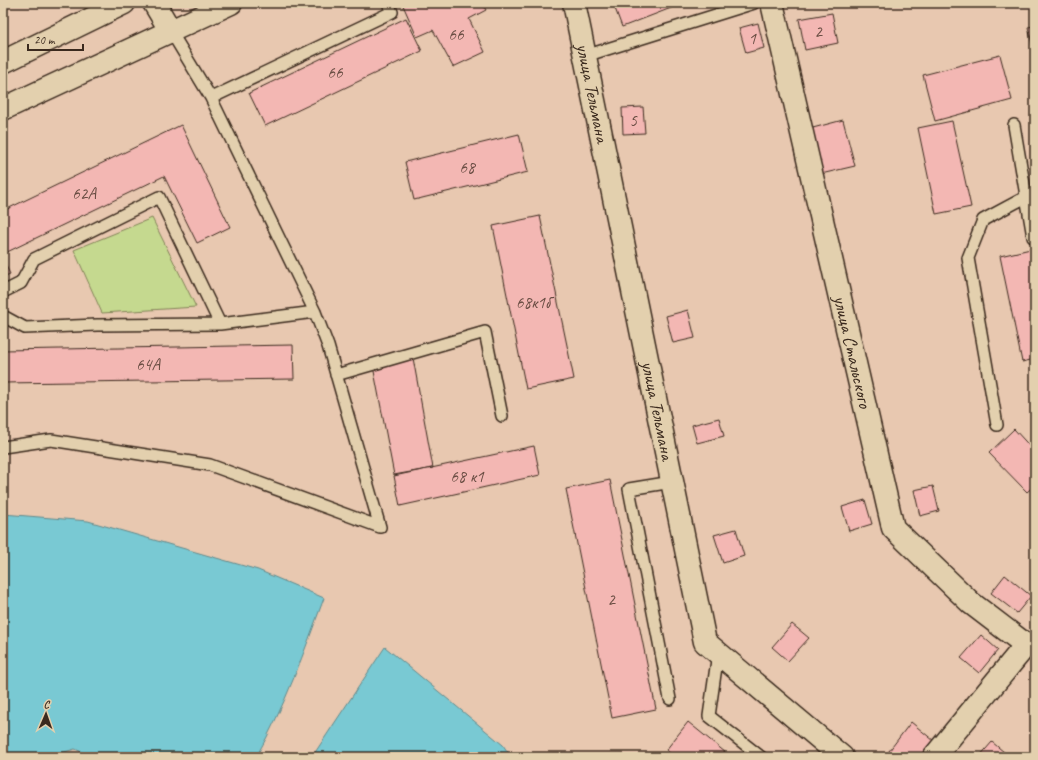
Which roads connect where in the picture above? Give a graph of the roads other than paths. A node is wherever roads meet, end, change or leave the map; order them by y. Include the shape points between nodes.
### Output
1 (124, 3) edge
2 (154, 3) edge
3 (231, 3) edge
4 (388, 3) edge
5 (574, 3) edge
6 (754, 3) edge
7 (772, 3) edge
8 (170, 30) junction
9 (585, 56) junction
10 (3, 62) edge
11 (211, 98) junction
12 (3, 109) edge
13 (1014, 125) dead end
14 (1026, 197) junction
15 (1035, 236) edge
16 (3, 292) edge
17 (315, 312) junction
18 (3, 316) edge
19 (220, 324) junction
20 (336, 375) junction
21 (502, 416) dead end
22 (997, 425) dead end
23 (3, 447) edge
24 (672, 482) junction
25 (1031, 644) edge
26 (718, 653) junction
27 (670, 699) dead end
28 (761, 757) edge
29 (842, 757) edge
30 (934, 757) edge

1 - 10 street
2 - 8 street
3 - 8 street
4 - 11 lane via 392,12
5 - 9 street, улица Тельмана
6 - 9 lane
7 - 25 street, улица Стальского via 892,528 971,603
8 - 11 lane
8 - 12 street
9 - 24 street, улица Тельмана
11 - 17 lane
13 - 14 lane
14 - 15 lane via 1033,237
14 - 22 lane via 983,220 968,258
16 - 19 lane via 21,283 34,259 159,197
17 - 19 lane
17 - 20 lane
18 - 19 lane via 25,328
20 - 21 lane via 485,332
20 - 23 lane via 380,527 210,465 51,440
24 - 26 street, улица Тельмана via 705,642
24 - 27 lane via 629,488
25 - 30 street
26 - 28 lane via 709,716
26 - 29 street, улица Тельмана

